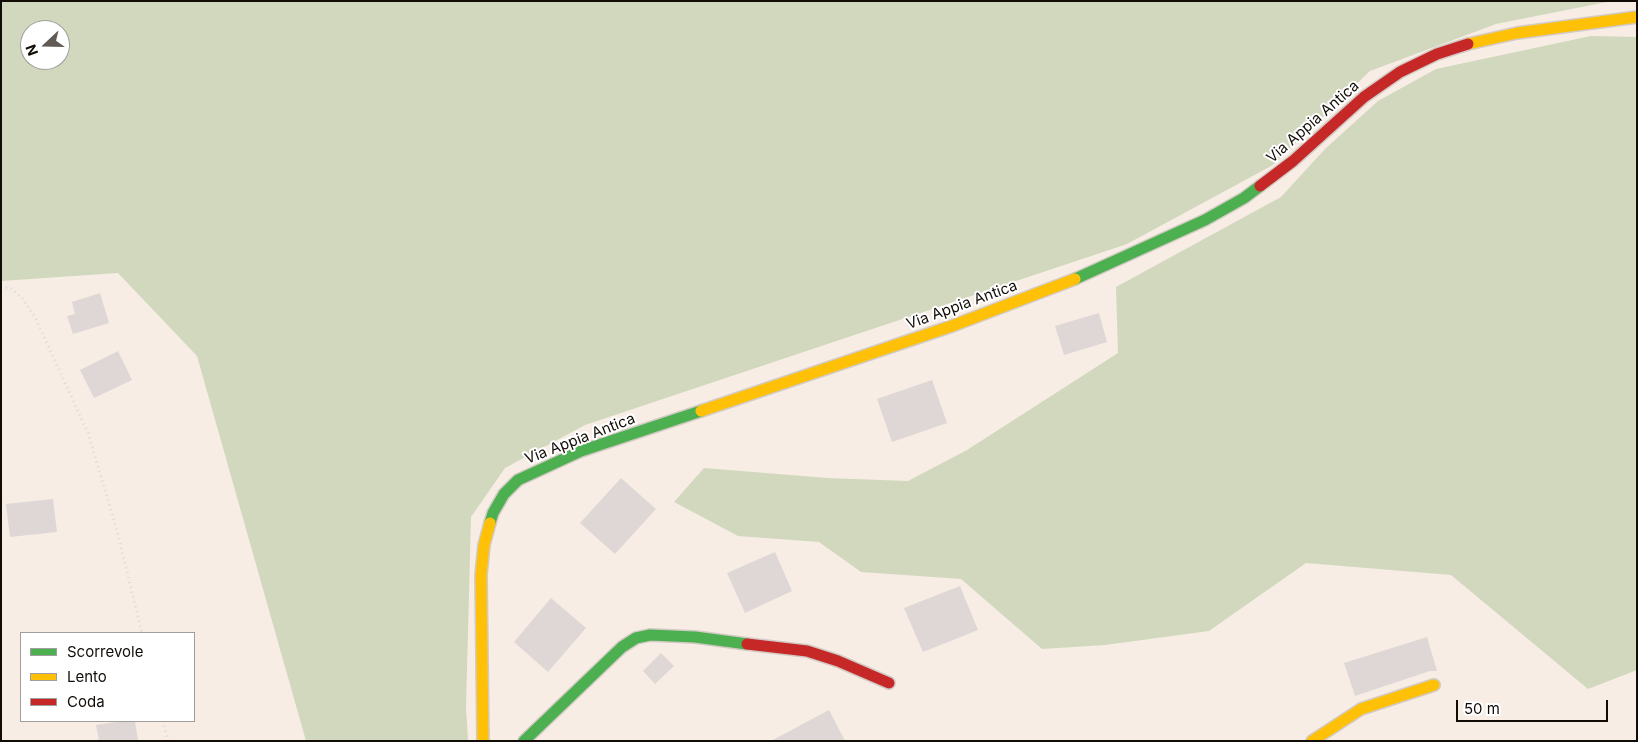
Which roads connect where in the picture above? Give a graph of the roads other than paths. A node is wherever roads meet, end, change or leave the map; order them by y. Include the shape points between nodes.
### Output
1 (1637, 17) edge
2 (889, 683) dead end
3 (1434, 685) dead end
4 (483, 741) edge
5 (524, 741) edge
6 (1312, 741) edge

1 - 4 street, Via Appia Antica via 1517,33 1437,54 1400,72 1364,96 1293,162 1244,198 1132,255 952,326 582,451 518,480 504,494 493,513 484,545 481,593
2 - 5 street via 806,651 695,637 650,635 636,638 622,647
3 - 6 street via 1361,709

